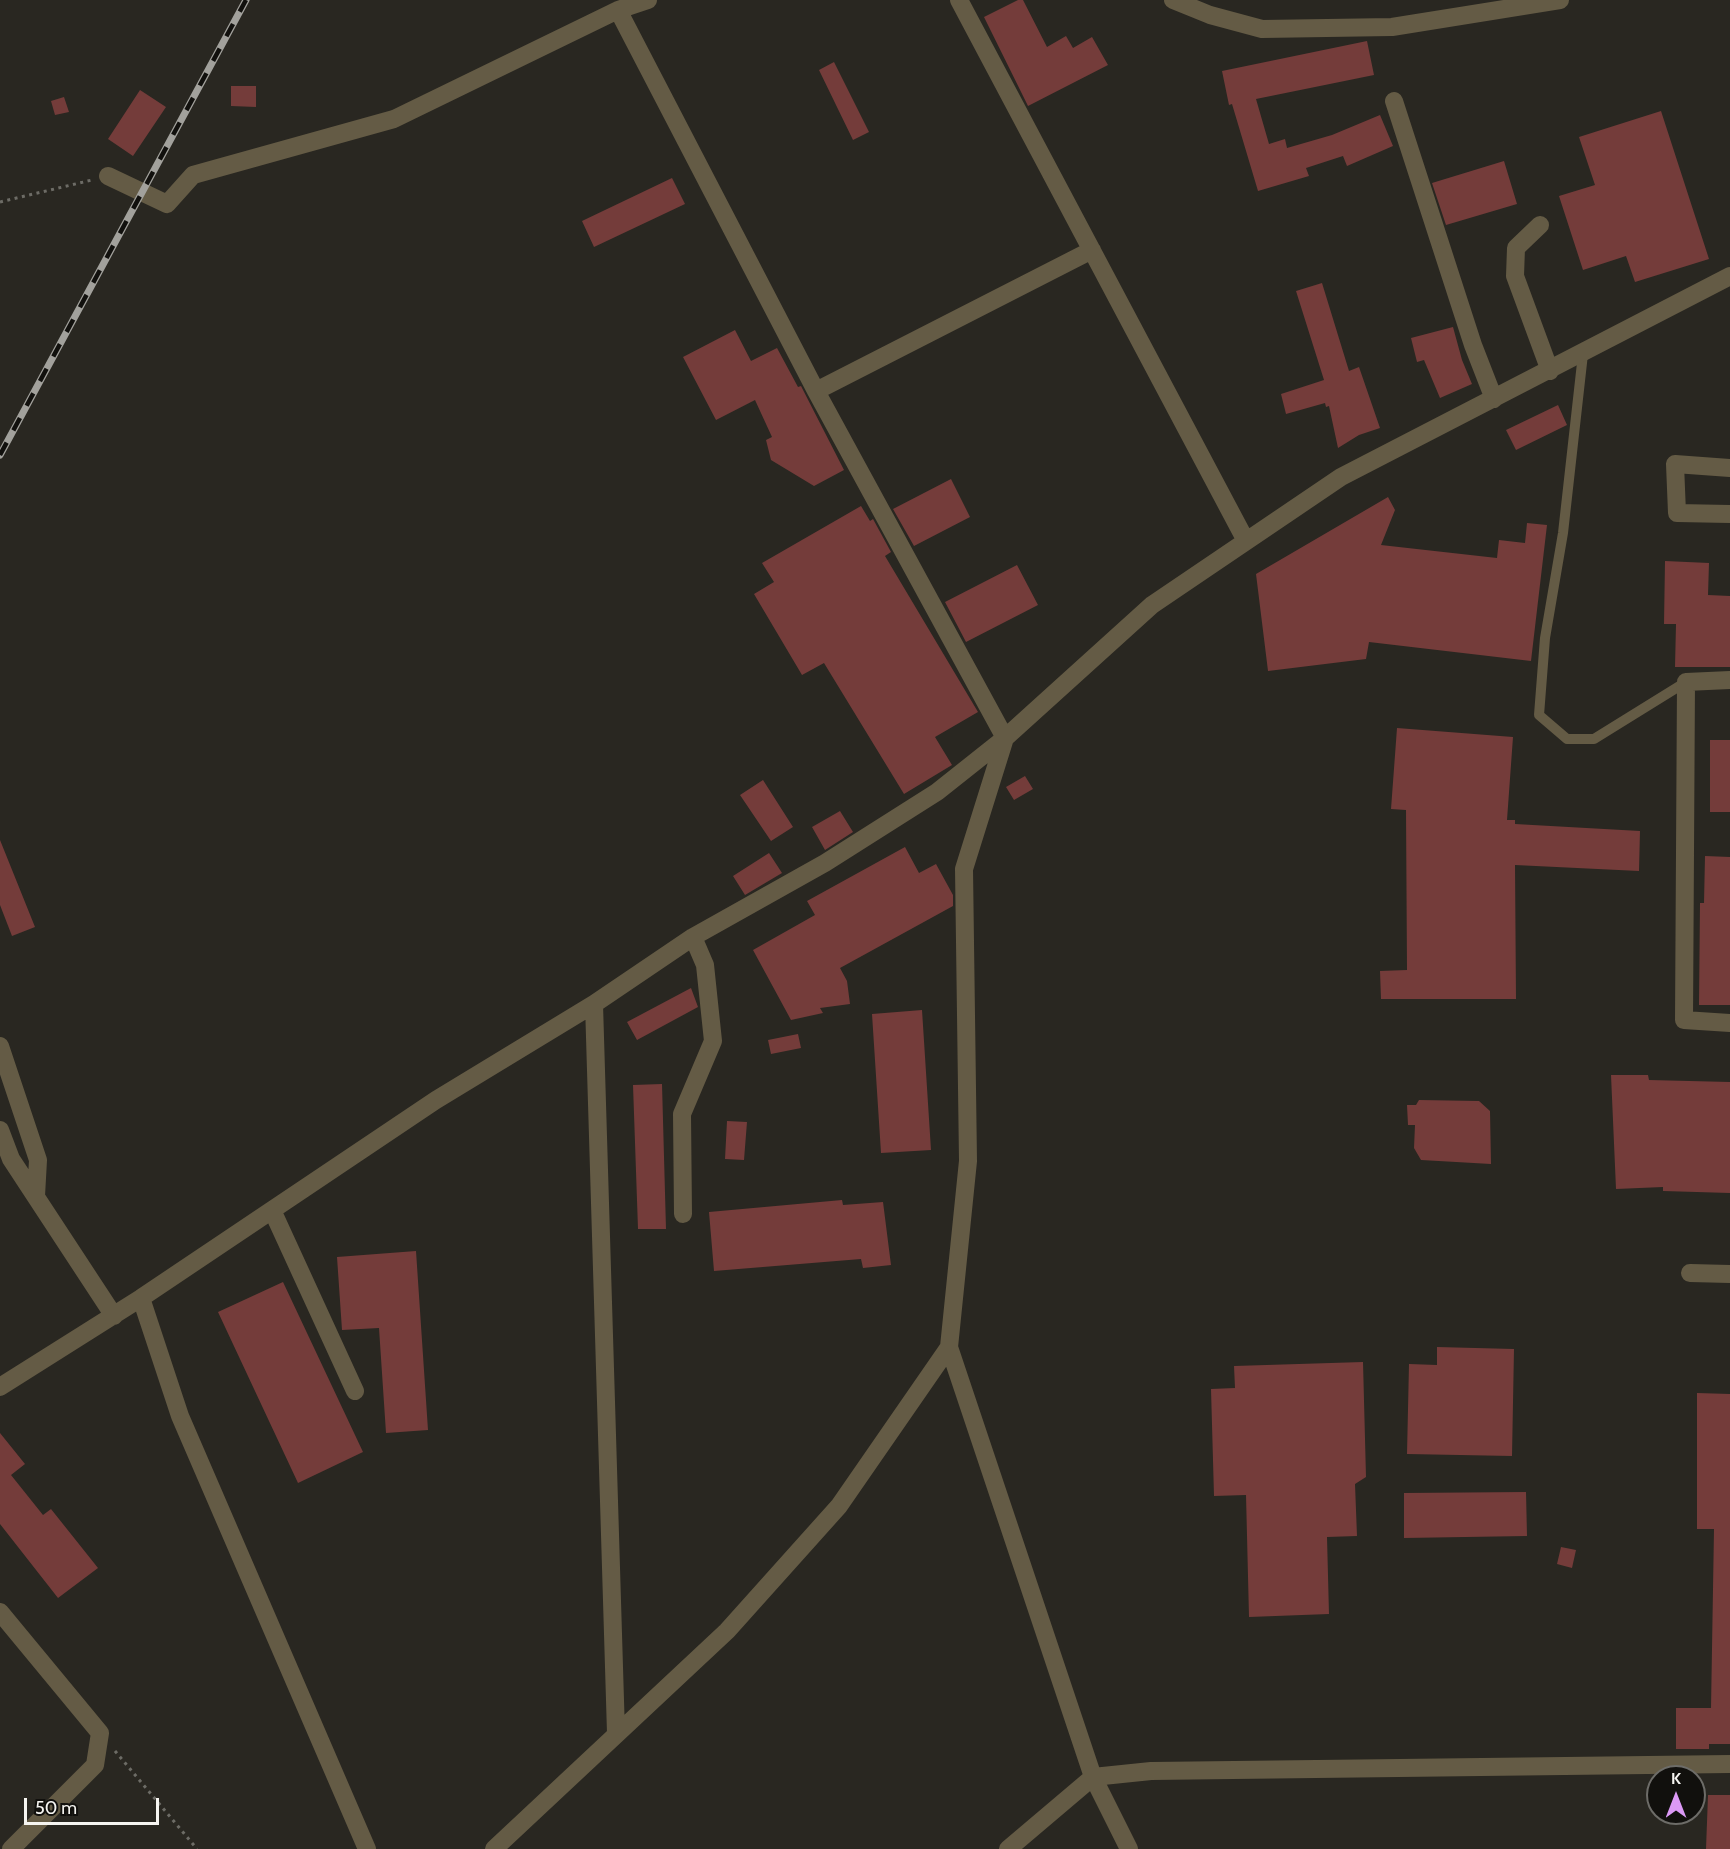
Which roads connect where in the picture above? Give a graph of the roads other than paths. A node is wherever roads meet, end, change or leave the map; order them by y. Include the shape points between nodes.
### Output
1 (648, 0) edge
2 (959, 0) edge
3 (1173, 0) edge
4 (1551, 1) edge
5 (618, 10) junction
6 (1394, 101) dead end
7 (108, 176) road end
8 (1540, 225) dead end
9 (1092, 250) junction
10 (1730, 276) edge
11 (1583, 354) junction
12 (1550, 371) junction
13 (816, 391) junction
14 (1494, 399) junction
15 (1730, 468) edge
16 (1730, 514) edge
17 (1246, 541) junction
18 (1730, 680) edge
19 (1686, 682) junction
20 (1005, 738) junction
21 (693, 937) junction
22 (594, 1004) junction
23 (1730, 1023) edge
24 (0, 1046) edge
25 (0, 1130) edge
26 (36, 1196) junction
27 (272, 1210) junction
28 (683, 1214) dead end
29 (1690, 1274) dead end
30 (1730, 1274) edge
31 (141, 1298) junction
32 (114, 1316) junction
33 (949, 1347) junction
34 (0, 1387) edge
35 (355, 1392) dead end
36 (0, 1612) edge
37 (616, 1733) junction
38 (1730, 1764) edge
39 (1094, 1777) junction
40 (11, 1849) edge
41 (368, 1849) edge
42 (494, 1849) edge
43 (1008, 1849) edge
44 (1129, 1849) edge

1 - 5 street
2 - 9 street
3 - 4 street via 1262,29 1392,27
5 - 7 street via 394,119 193,175 167,204
5 - 13 street
6 - 14 street
8 - 12 street via 1516,248 1515,276
9 - 13 street
9 - 17 street
10 - 11 street
11 - 12 street
11 - 19 lane via 1563,533 1545,638 1539,715 1567,739 1594,739
12 - 14 street
13 - 20 street
14 - 17 street via 1341,477
15 - 16 street via 1675,464 1677,513
17 - 20 street via 1152,605
18 - 19 street
19 - 23 street via 1684,1020
20 - 21 street via 937,792 836,856
20 - 33 street via 964,869 968,1161
21 - 22 street
21 - 28 street via 705,965 713,1041 682,1114
22 - 27 street via 436,1100
22 - 37 street
24 - 26 street via 38,1160
25 - 26 street via 11,1159
26 - 32 street
27 - 31 street
27 - 35 street
29 - 30 street
31 - 32 street
31 - 41 street via 180,1416
32 - 34 street
33 - 37 street via 839,1506 727,1631
33 - 39 street
36 - 40 street via 100,1733 95,1765
37 - 42 street
38 - 39 street via 1151,1771
39 - 43 street
39 - 44 street

